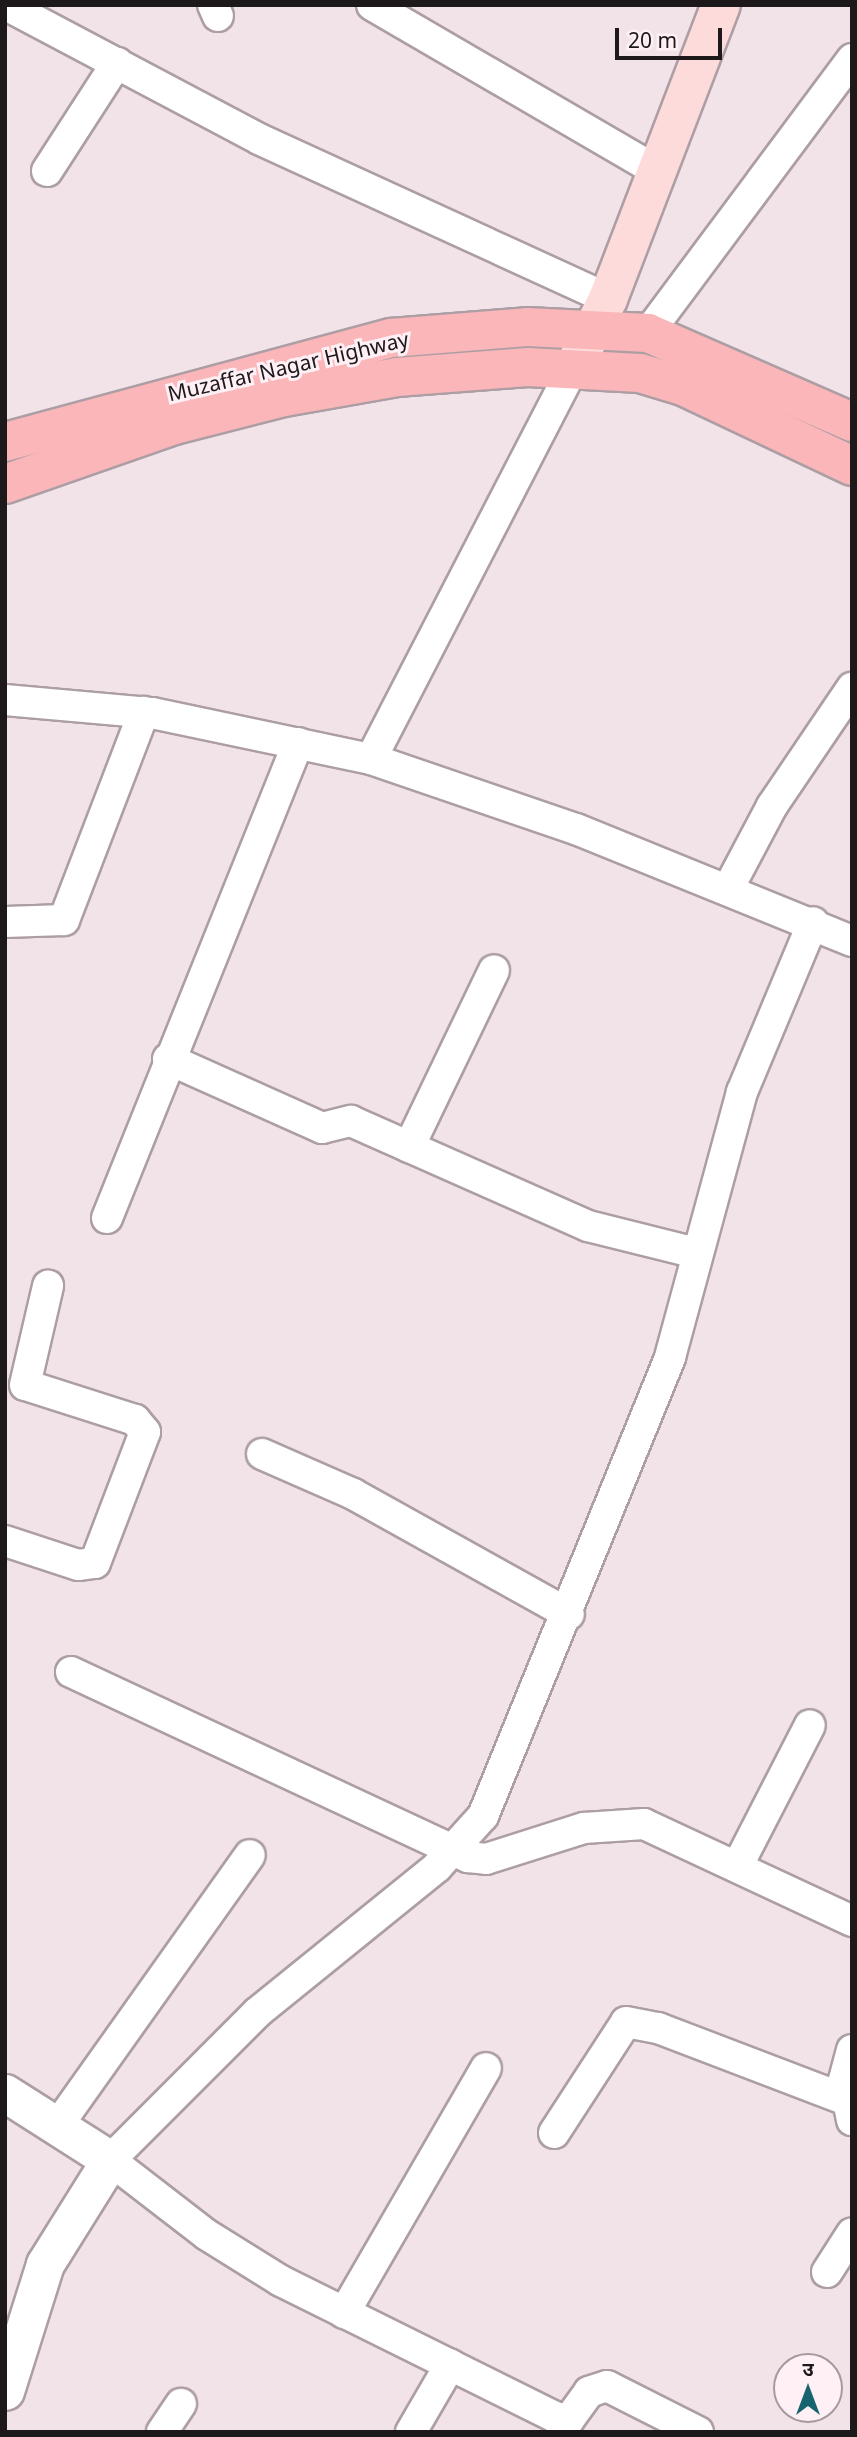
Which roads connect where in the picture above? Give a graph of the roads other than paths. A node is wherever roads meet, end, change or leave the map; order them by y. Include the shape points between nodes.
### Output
1 (6, 5) edge
2 (372, 5) edge
3 (721, 5) edge
4 (852, 59) edge
5 (117, 63) junction
6 (47, 171) dead end
7 (657, 171) junction
8 (601, 314) junction
9 (648, 333) junction
10 (573, 367) junction
11 (852, 422) edge
12 (5, 442) edge
13 (852, 466) edge
14 (5, 484) edge
15 (852, 688) edge
16 (5, 700) edge
17 (144, 712) junction
18 (298, 743) junction
19 (372, 759) junction
20 (728, 889) junction
21 (5, 922) edge
22 (813, 922) junction
23 (852, 940) edge
24 (494, 970) dead end
25 (168, 1059) junction
26 (409, 1147) junction
27 (107, 1218) dead end
28 (696, 1253) junction
29 (48, 1286) dead end
30 (262, 1454) dead end
31 (5, 1541) edge
32 (569, 1614) junction
33 (71, 1672) dead end
34 (810, 1725) dead end
35 (453, 1852) junction
36 (250, 1855) dead end
37 (737, 1865) junction
38 (852, 1921) edge
39 (852, 2050) edge
40 (486, 2068) dead end
41 (5, 2093) edge
42 (848, 2109) edge
43 (58, 2125) junction
44 (554, 2133) dead end
45 (110, 2160) junction
46 (852, 2233) edge
47 (827, 2272) dead end
48 (344, 2313) junction
49 (450, 2365) junction
50 (5, 2391) edge
51 (181, 2404) dead end
52 (162, 2432) edge
53 (411, 2432) edge
54 (698, 2432) edge

1 - 5 street
2 - 7 street
3 - 7 main road
4 - 9 street
5 - 6 street
5 - 8 street
7 - 8 main road
8 - 9 main road, Muzaffar Nagar Highway
8 - 10 main road
8 - 12 main road, Muzaffar Nagar Highway via 391,338
9 - 11 main road, Muzaffar Nagar Highway
10 - 13 main road, Muzaffar Nagar Highway via 640,373 683,386
10 - 14 main road, Muzaffar Nagar Highway via 397,377 284,397 174,425
10 - 19 street
15 - 20 street via 772,806
16 - 17 street
17 - 18 street
17 - 21 street via 64,920
18 - 19 street
18 - 25 street
19 - 20 street
20 - 22 street
22 - 23 street
22 - 28 street via 742,1092
24 - 26 street
25 - 26 street via 322,1128 351,1121
25 - 27 street
26 - 28 street via 588,1226
28 - 32 street via 670,1357
29 - 31 street via 25,1385 135,1420 145,1432 95,1563 78,1565
30 - 32 street via 365,1501
32 - 35 street via 497,1790
33 - 35 street
34 - 37 street
35 - 37 street via 486,1859 530,1840 644,1824
35 - 45 street via 258,2012
36 - 43 street
37 - 38 street
39 - 42 street
40 - 48 street
41 - 43 street
42 - 44 street via 658,2028 626,2022
43 - 45 street
45 - 48 street via 207,2235
45 - 50 street via 45,2264
46 - 47 street
48 - 49 street
49 - 53 street
49 - 54 street via 562,2420 574,2416 589,2392 607,2386
51 - 52 street

